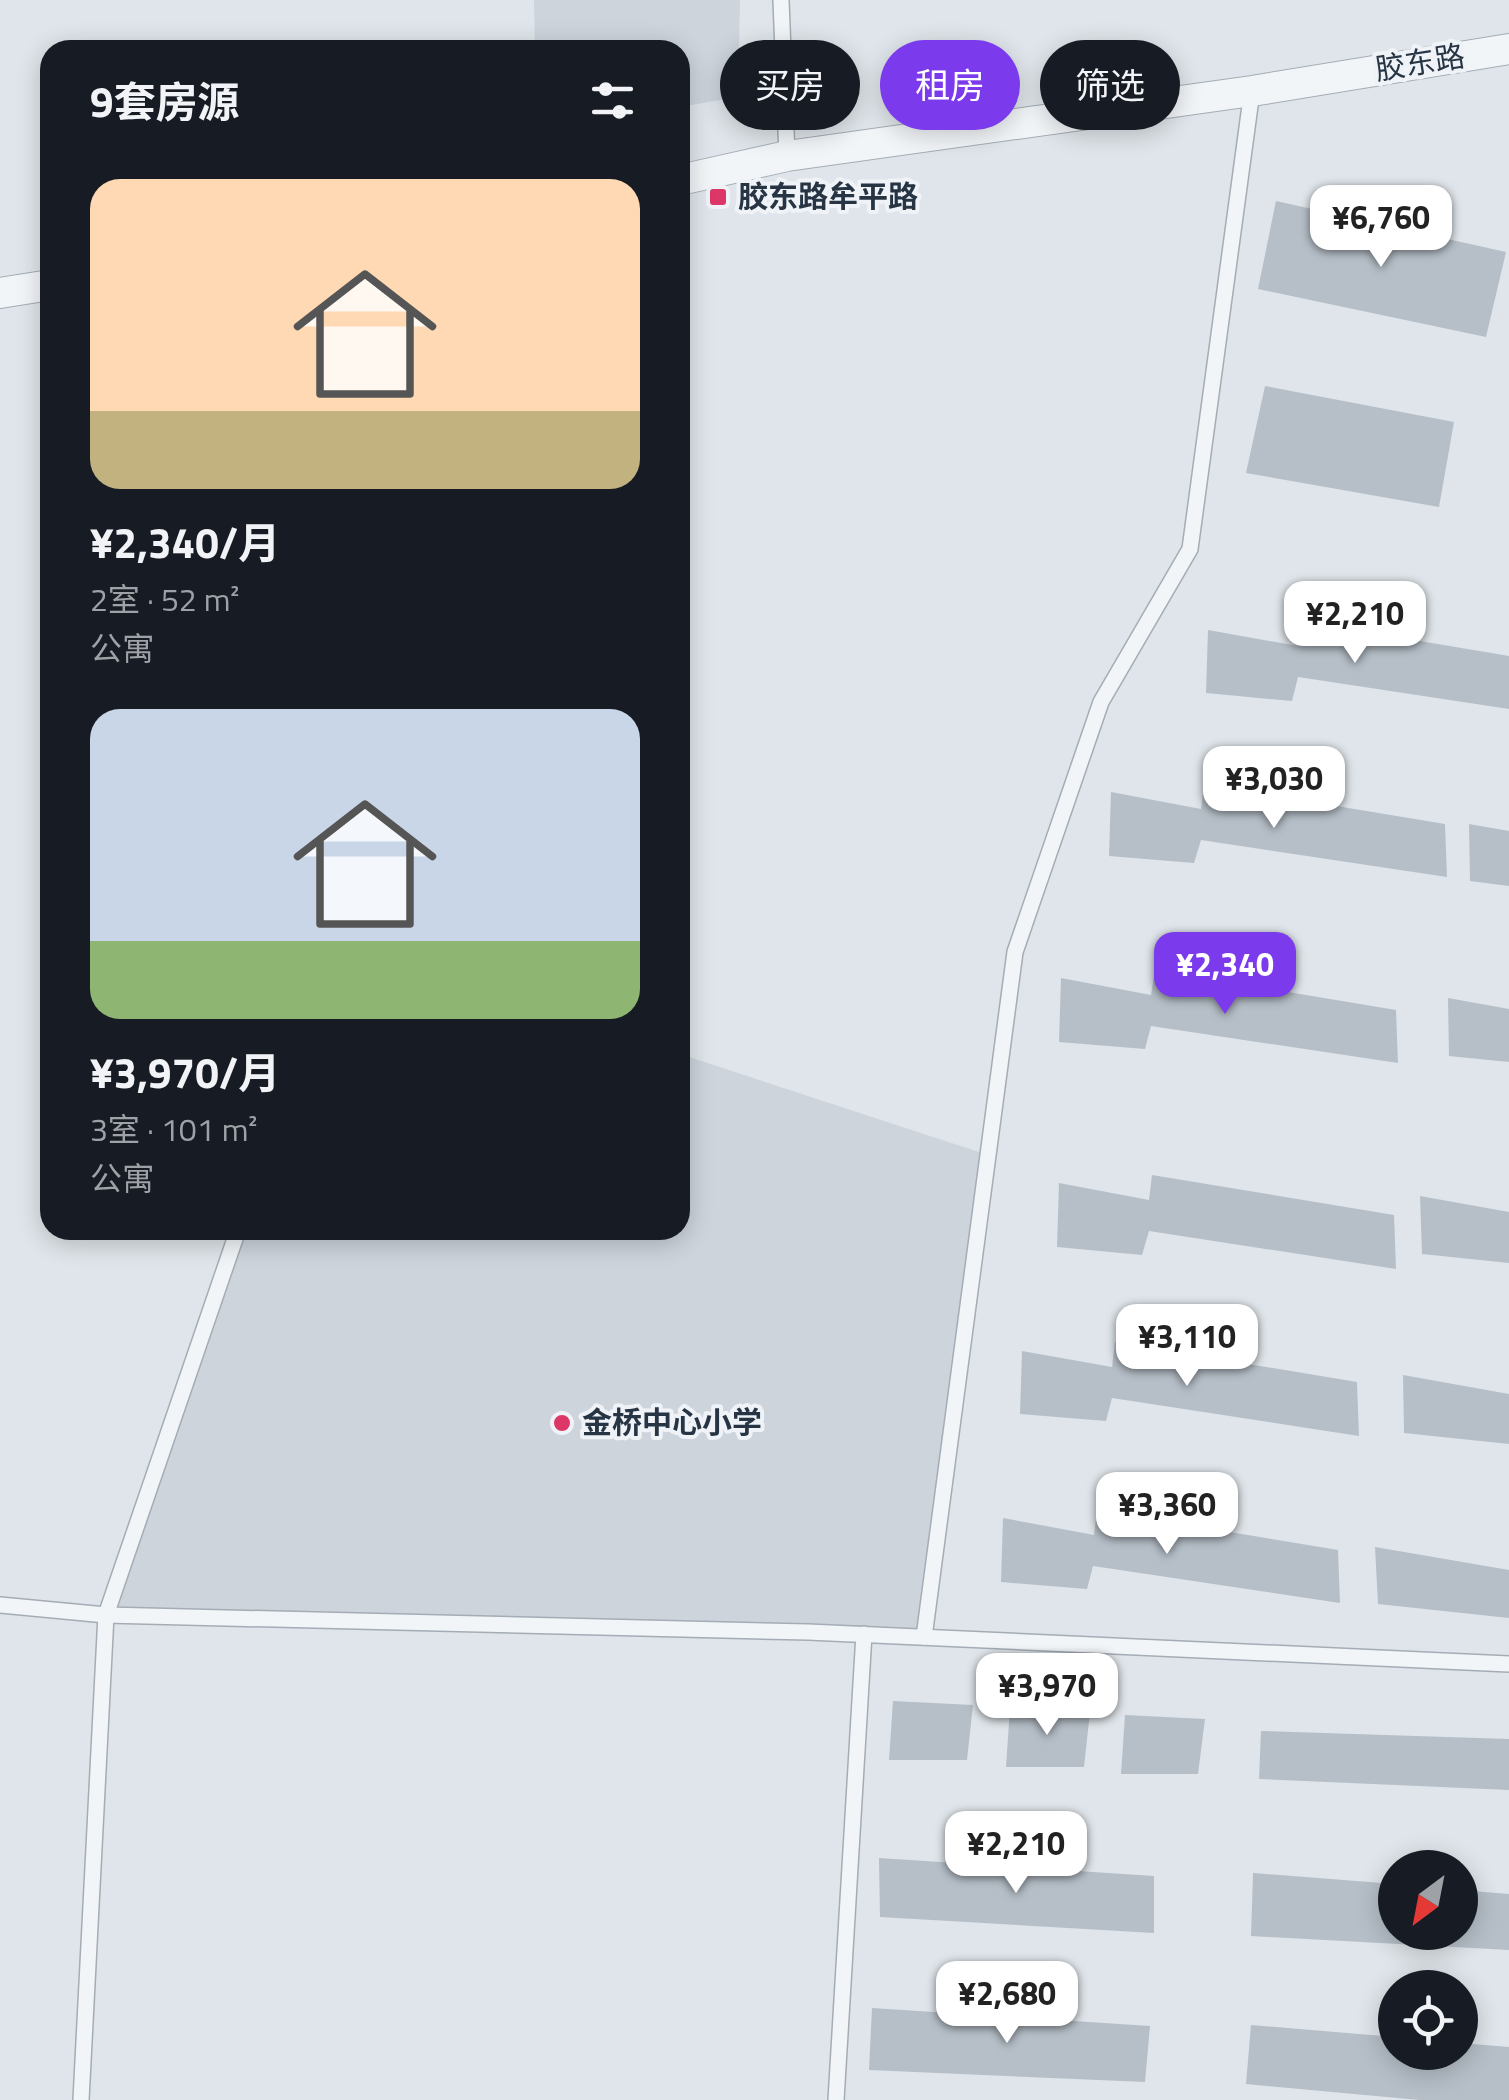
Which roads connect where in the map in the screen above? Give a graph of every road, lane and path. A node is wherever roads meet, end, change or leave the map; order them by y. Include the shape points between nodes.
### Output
1 (781, 0) edge
2 (1509, 49) edge
3 (1252, 91) junction
4 (787, 156) junction
5 (690, 178) edge
6 (40, 287) edge
7 (0, 293) edge
8 (235, 1240) edge
9 (0, 1606) edge
10 (106, 1615) junction
11 (864, 1634) junction
12 (924, 1637) junction
13 (1509, 1664) edge
14 (81, 2100) edge
15 (836, 2100) edge

1 - 4 lane
2 - 3 street, 胶东路
3 - 4 street, 胶东路
3 - 12 lane via 1190,549 1101,702 1014,952
4 - 5 street, 胶东路
6 - 7 street
8 - 10 lane
9 - 10 lane
10 - 11 lane
10 - 14 lane
11 - 12 lane
11 - 15 lane
12 - 13 lane

